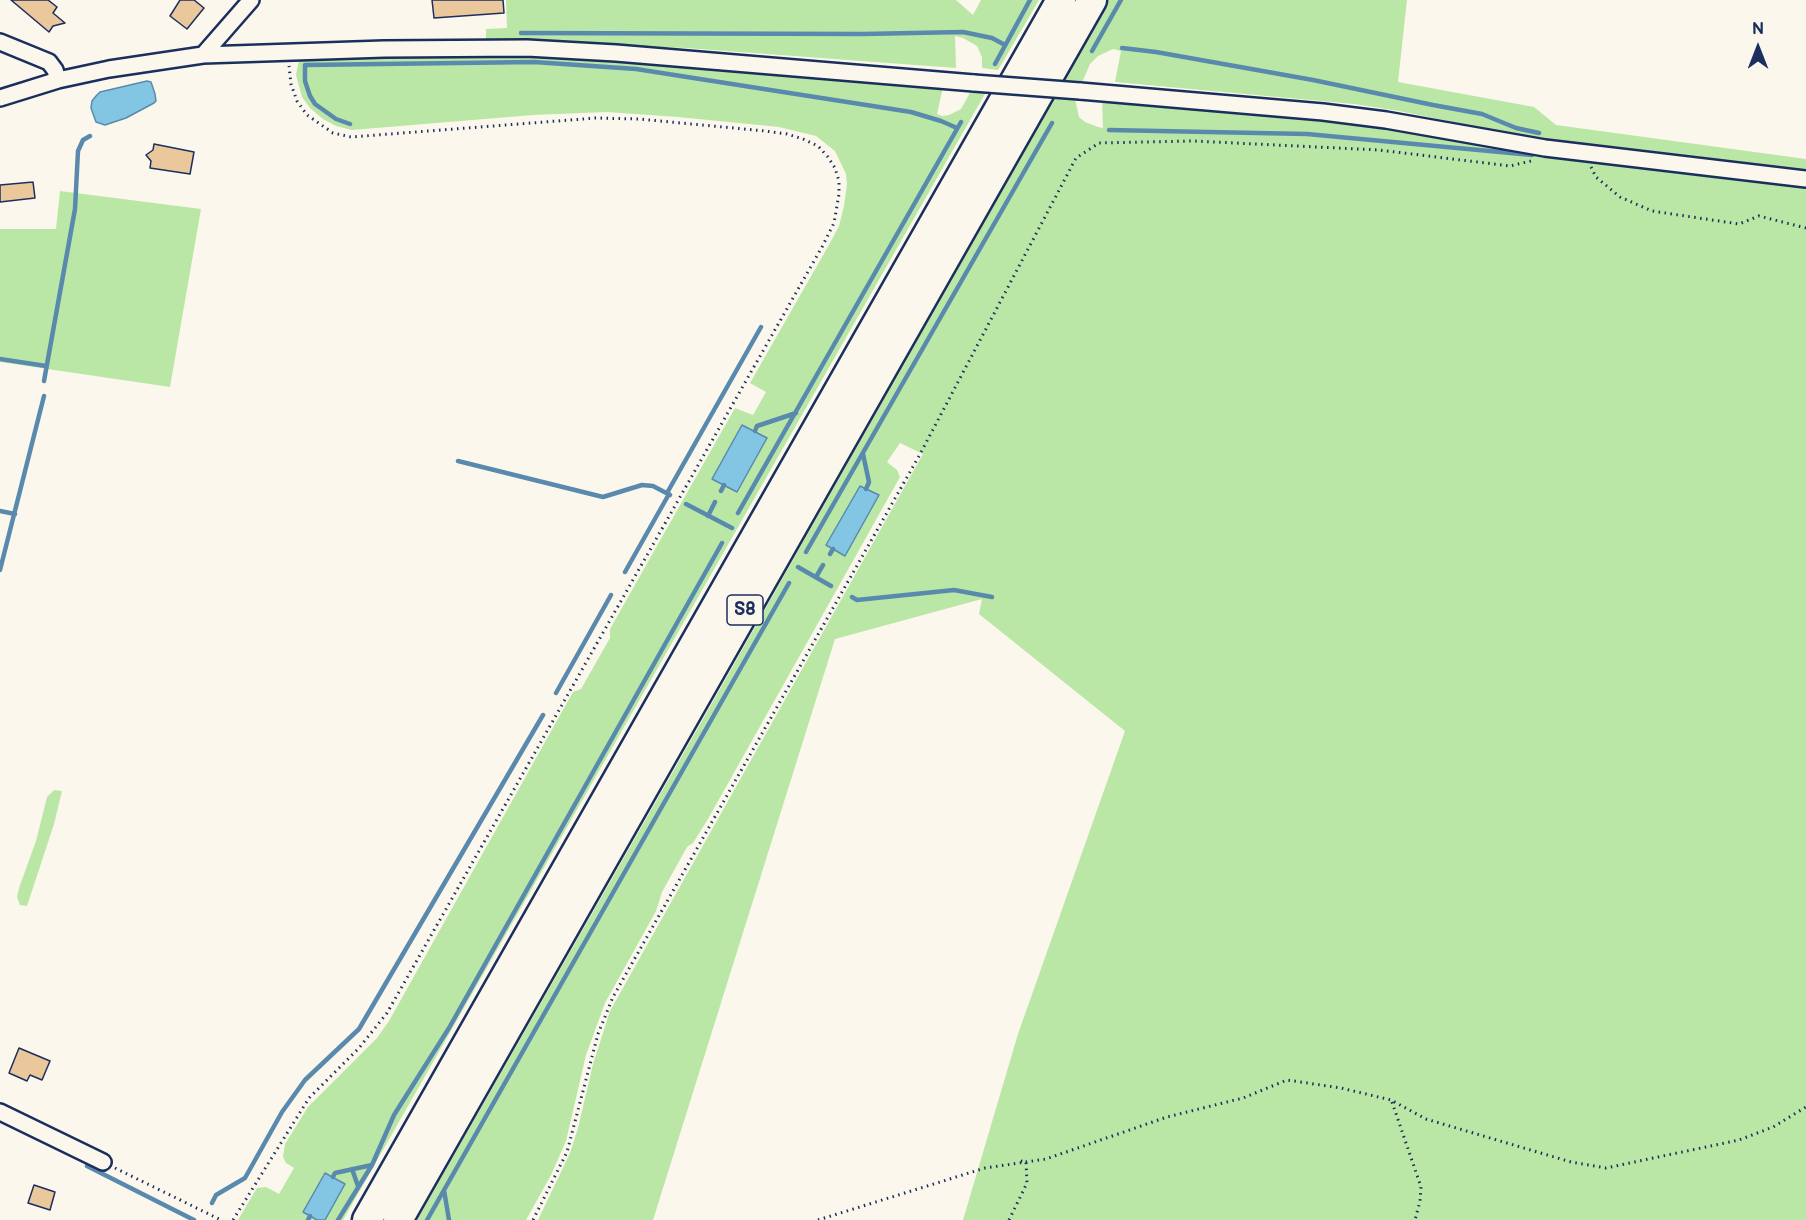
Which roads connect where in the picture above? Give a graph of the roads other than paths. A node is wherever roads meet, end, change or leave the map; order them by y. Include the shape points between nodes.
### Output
1 (251, 0) edge
2 (1061, 0) edge
3 (1092, 0) edge
4 (0, 42) edge
5 (203, 55) junction
6 (58, 80) junction
7 (0, 98) edge
8 (1806, 179) edge
9 (0, 1112) edge
10 (103, 1162) road end
11 (367, 1220) edge
12 (398, 1220) edge

1 - 5 street
2 - 11 highway, S8
3 - 12 highway, S8
4 - 6 street via 49,62
5 - 6 street
5 - 8 street, bridge via 527,48 616,53 1323,112 1545,148
6 - 7 street
9 - 10 street

